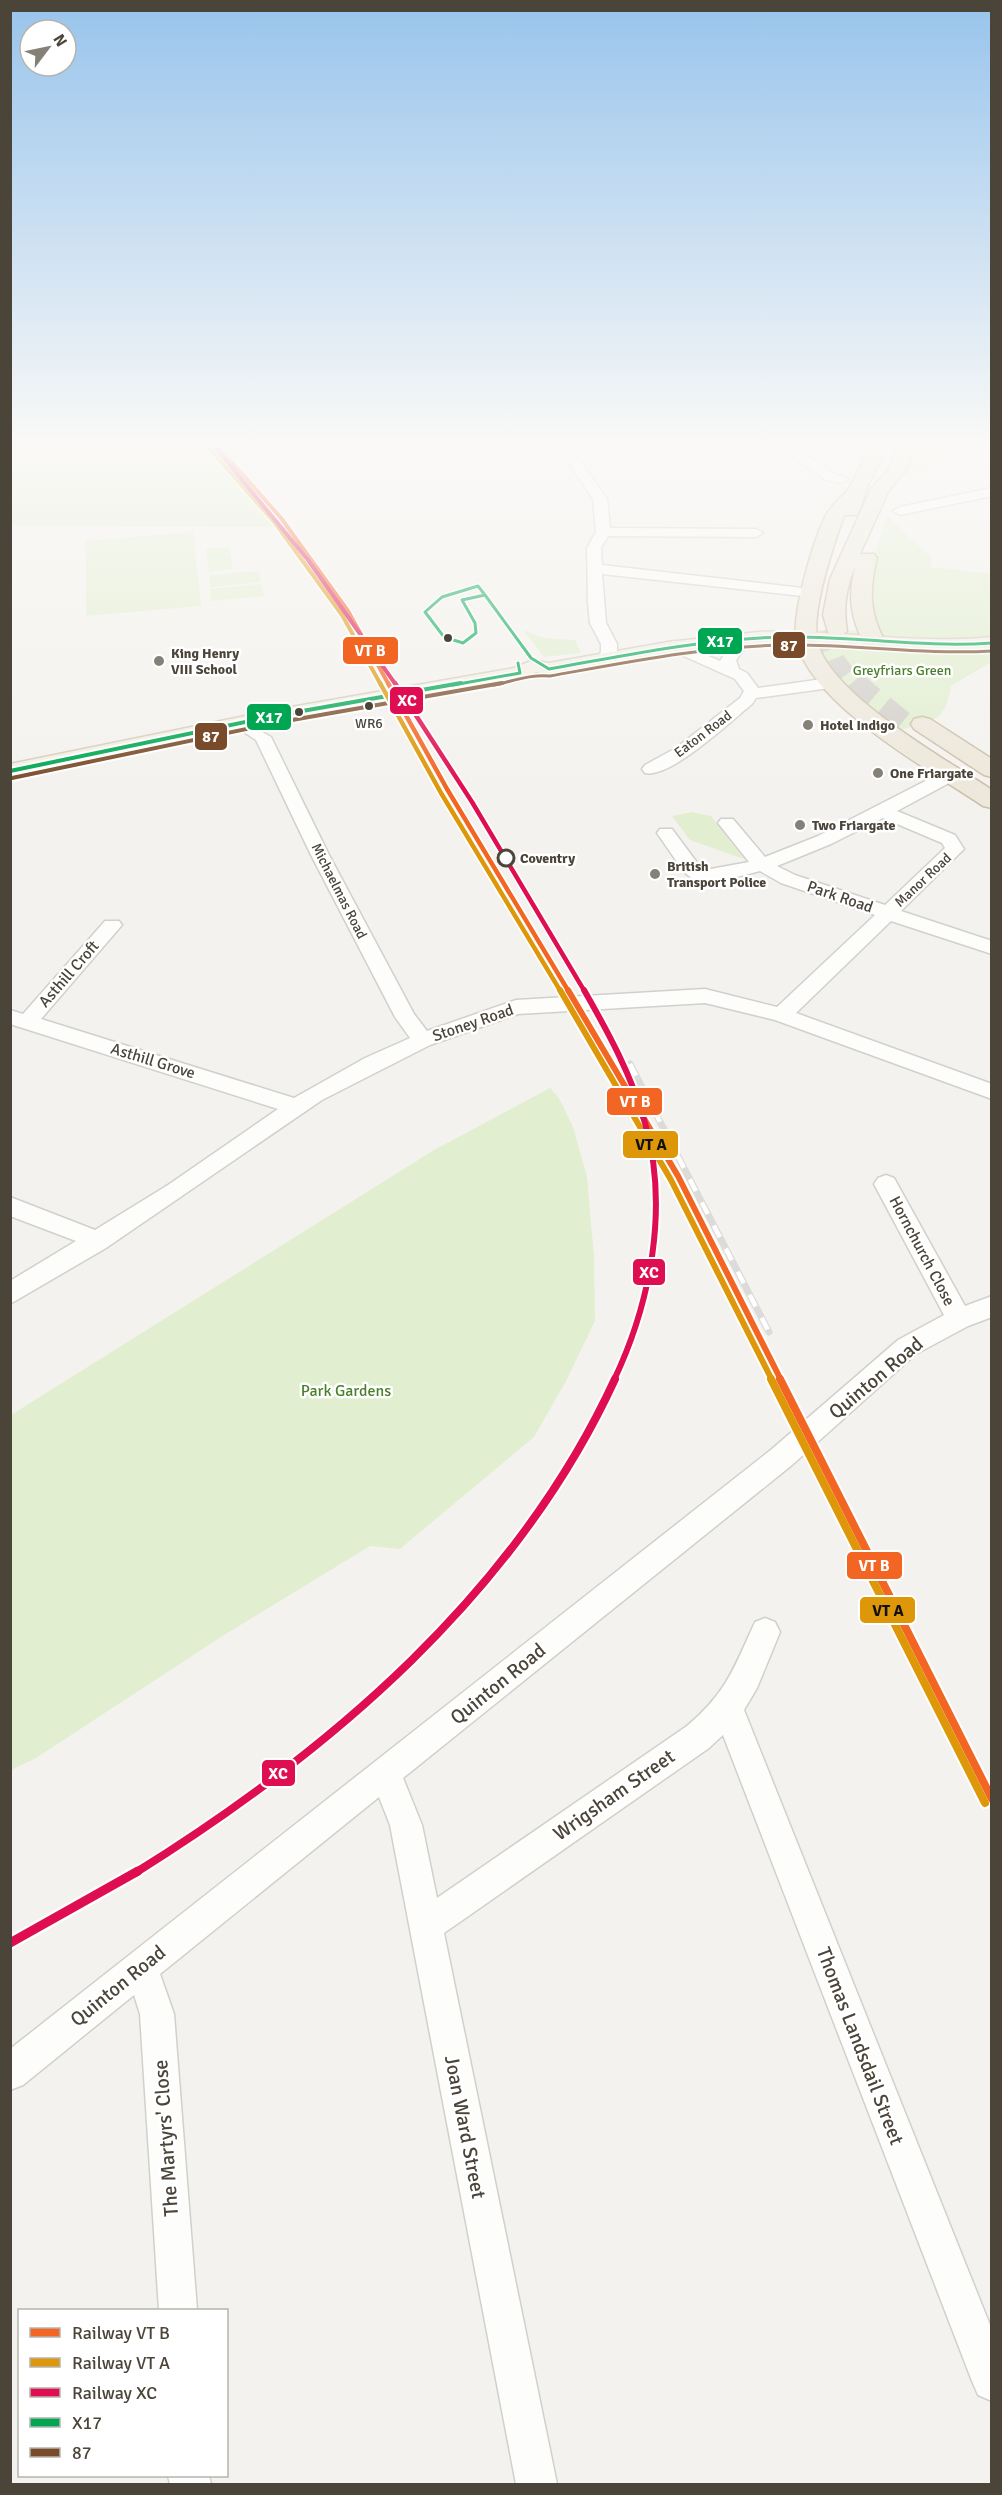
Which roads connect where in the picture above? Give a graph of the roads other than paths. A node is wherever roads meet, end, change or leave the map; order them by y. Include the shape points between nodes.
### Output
1 (594, 558) edge
2 (822, 558) edge
3 (831, 558) edge
4 (850, 558) edge
5 (867, 558) edge
6 (595, 569) junction
7 (811, 593) junction
8 (819, 637) junction
9 (875, 643) junction
10 (992, 644) edge
11 (674, 646) junction
12 (736, 649) junction
13 (605, 650) junction
14 (694, 655) junction
15 (732, 671) junction
16 (551, 675) junction
17 (830, 683) junction
18 (752, 694) junction
19 (274, 716) junction
20 (238, 723) junction
21 (263, 736) junction
22 (651, 769) dead end
23 (992, 770) edge
24 (10, 771) edge
25 (950, 775) junction
26 (992, 786) edge
27 (992, 801) edge
28 (884, 809) junction
29 (727, 823) dead end
30 (666, 833) dead end
31 (759, 864) junction
32 (887, 913) junction
33 (112, 926) dead end
34 (992, 948) edge
35 (781, 1015) junction
36 (19, 1019) edge
37 (423, 1040) junction
38 (992, 1092) edge
39 (295, 1106) junction
40 (886, 1184) dead end
41 (10, 1206) edge
42 (98, 1242) junction
43 (10, 1294) edge
44 (992, 1306) edge
45 (959, 1319) junction
46 (765, 1632) dead end
47 (729, 1710) junction
48 (383, 1775) junction
49 (425, 1926) junction
50 (140, 1969) junction
51 (10, 2072) edge
52 (178, 2309) edge
53 (992, 2381) edge
54 (536, 2484) edge

1 - 6 street
2 - 7 highway
3 - 8 highway via 819,601
4 - 8 highway
5 - 9 highway via 858,593
6 - 7 street
6 - 13 street via 598,623
7 - 8 highway via 807,606
8 - 9 main road via 851,648
8 - 11 main road
8 - 12 main road
8 - 17 highway
9 - 10 main road via 958,648
11 - 13 main road via 642,652
11 - 14 street
12 - 14 main road
12 - 15 street via 728,660
13 - 16 main road
14 - 15 street
14 - 16 main road
15 - 18 street via 747,682
16 - 19 main road
17 - 18 street
17 - 25 highway
18 - 22 street, Eaton Road via 682,752
19 - 20 main road
19 - 21 street
20 - 21 street
20 - 24 main road
21 - 37 street, Michaelmas Road via 325,865 405,1017
23 - 26 highway via 915,726
25 - 27 highway
25 - 28 street
28 - 31 street via 807,848
28 - 32 street, Manor Road via 954,844 953,854
29 - 31 street
30 - 31 street via 701,876
31 - 32 street, Park Road via 788,879
32 - 34 street, Park Road
32 - 35 street, Manor Road
33 - 36 street, Asthill Croft
35 - 37 street, Stoney Road via 705,996 564,1003 516,1007
35 - 38 street, Stoney Road
36 - 39 street, Asthill Grove
37 - 39 street, Stoney Road via 354,1072
39 - 42 street, Stoney Road
40 - 45 street, Hornchurch Close
41 - 42 street
42 - 43 street, Stoney Road
44 - 45 street, Quinton Road
45 - 48 street, Quinton Road via 907,1347 782,1456
46 - 47 street, Wrigsham Street via 748,1676
47 - 49 street, Wrigsham Street via 698,1737
47 - 53 street, Thomas Landsdail Street
48 - 49 street, Joan Ward Street via 397,1796 406,1825
48 - 50 street, Quinton Road
49 - 54 street, Joan Ward Street
50 - 51 street, Quinton Road
50 - 52 street, The Martyrs' Close via 157,2014

